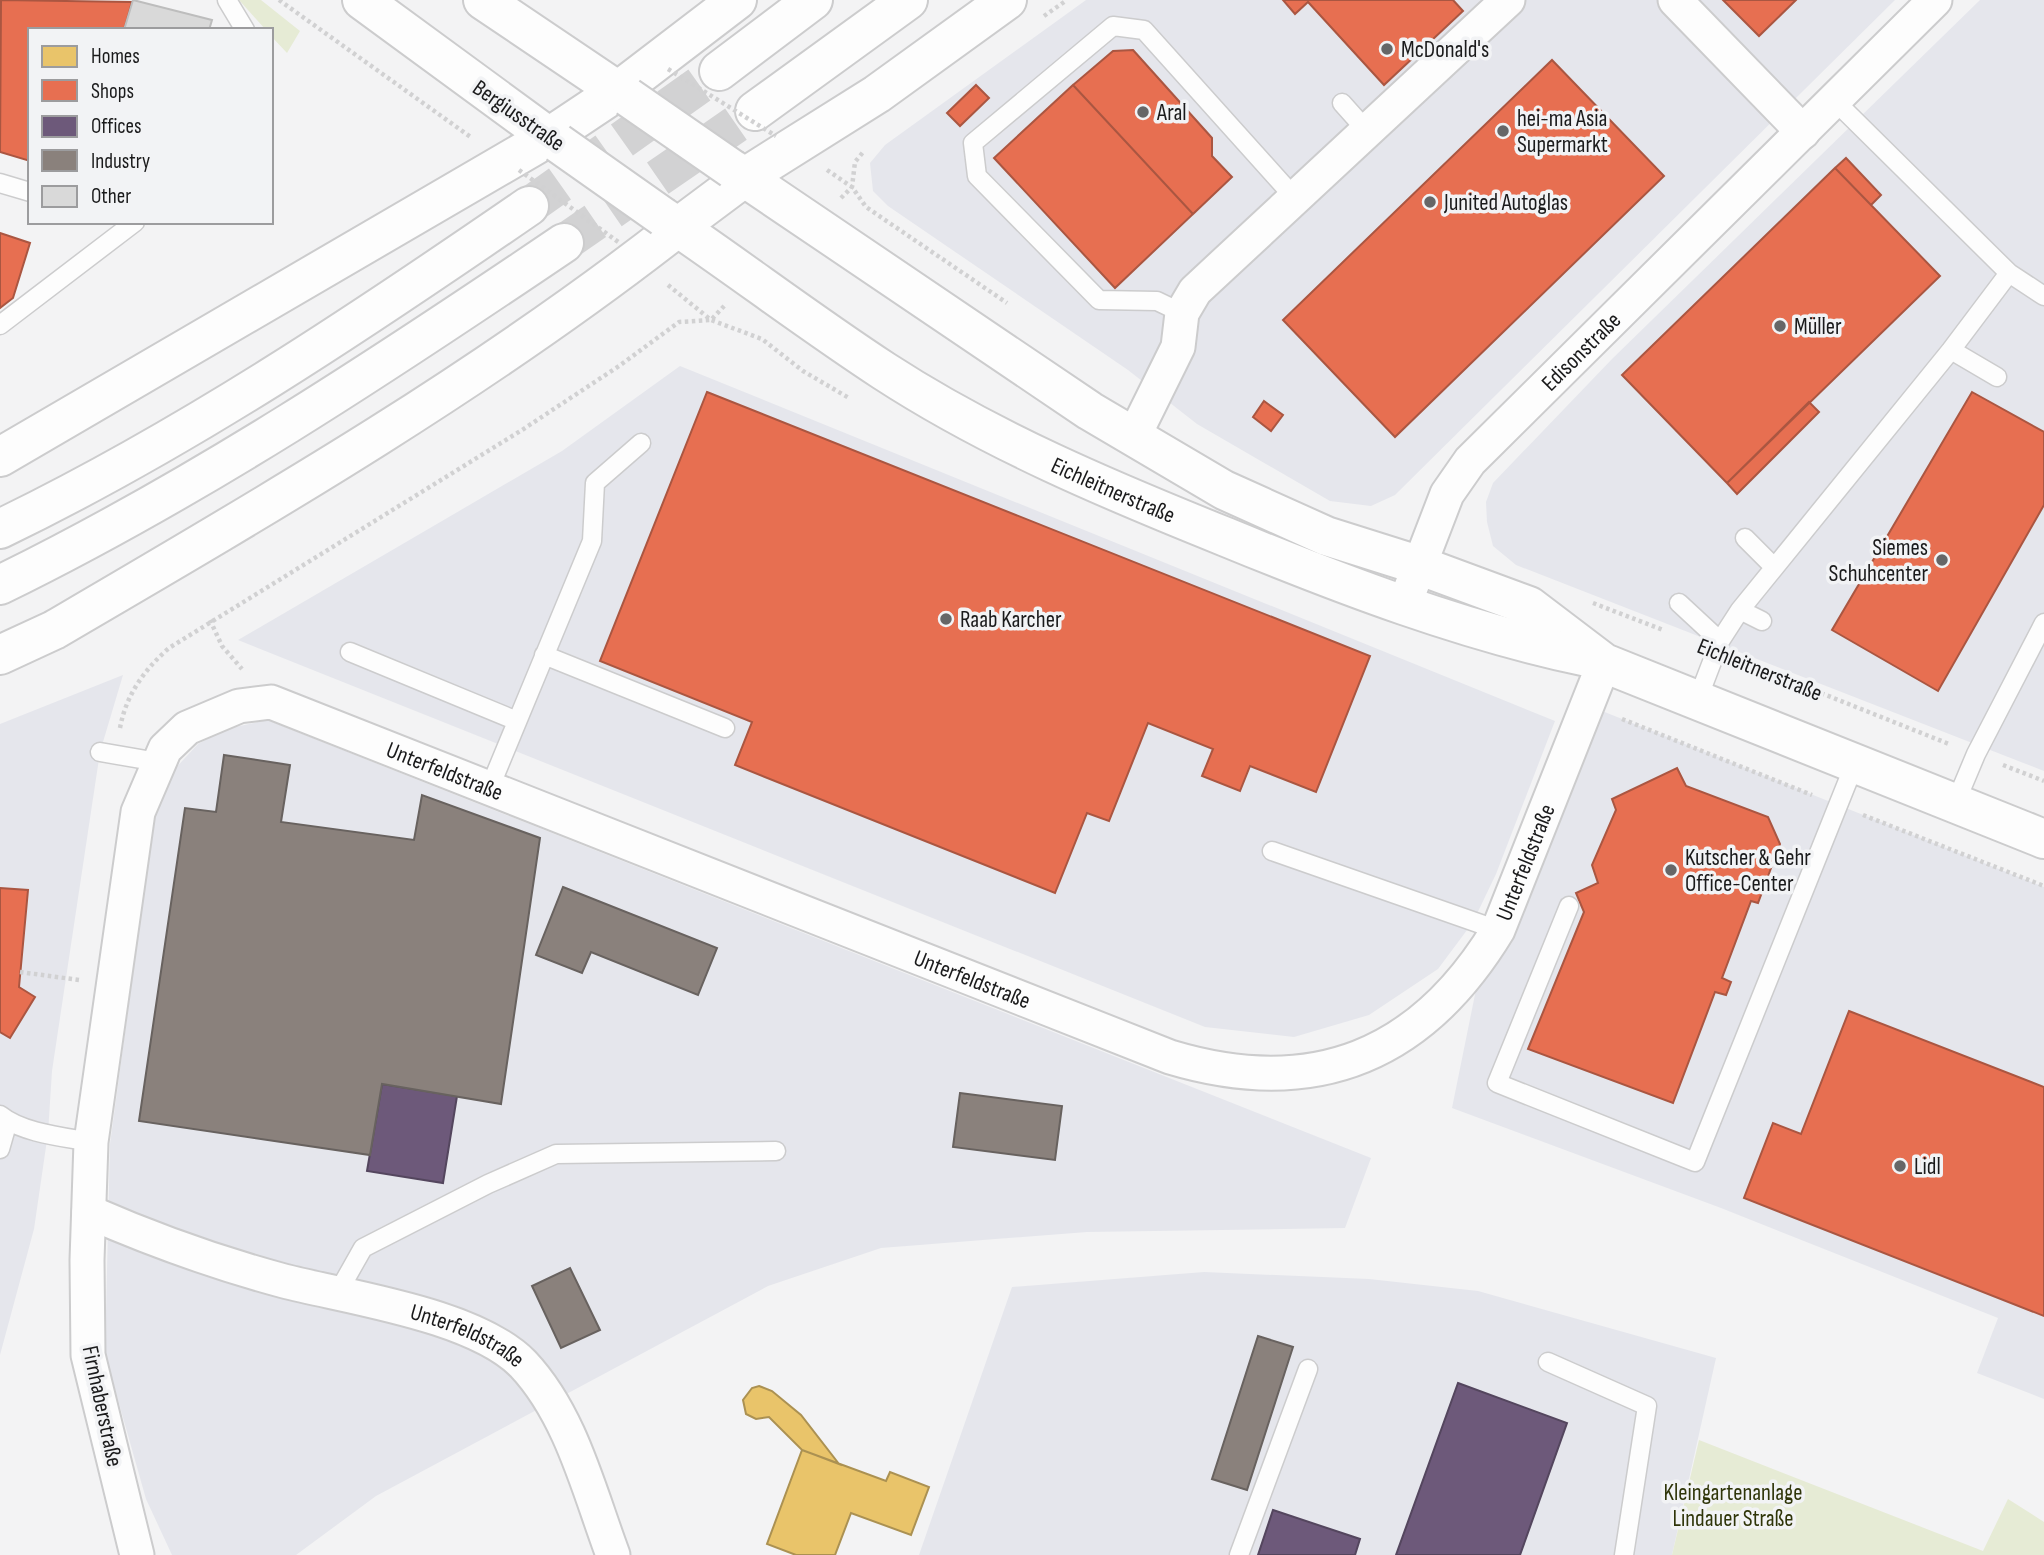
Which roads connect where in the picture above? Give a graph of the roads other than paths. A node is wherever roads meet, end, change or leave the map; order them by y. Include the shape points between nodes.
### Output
1 (228, 0) edge
2 (362, 0) edge
3 (483, 0) edge
4 (737, 0) edge
5 (813, 0) edge
6 (908, 0) edge
7 (1007, 0) edge
8 (1507, 0) edge
9 (1675, 0) edge
10 (1935, 0) edge
11 (244, 28) edge
12 (719, 71) tunnel mouth
13 (623, 94) junction
14 (1835, 102) junction
15 (1342, 103) dead end
16 (766, 124) tunnel mouth
17 (1367, 131) junction
18 (1803, 132) junction
19 (554, 140) junction
20 (738, 173) junction
21 (518, 179) junction
22 (0, 183) edge
23 (28, 191) edge
24 (1294, 197) junction
25 (670, 222) junction
26 (131, 224) edge
27 (564, 243) tunnel mouth
28 (2009, 273) junction
29 (2044, 296) edge
30 (1182, 313) junction
31 (0, 325) edge
32 (1951, 350) junction
33 (1997, 377) dead end
34 (1134, 436) junction
35 (641, 443) dead end
36 (0, 457) edge
37 (0, 529) edge
38 (1745, 538) dead end
39 (1418, 565) junction
40 (1773, 566) junction
41 (0, 585) edge
42 (1405, 603) junction
43 (1679, 603) dead end
44 (1741, 610) junction
45 (1762, 621) dead end
46 (2044, 623) edge
47 (1718, 646) junction
48 (350, 652) dead end
49 (0, 655) edge
50 (544, 655) junction
51 (1600, 661) junction
52 (1697, 701) junction
53 (517, 721) junction
54 (725, 728) dead end
55 (100, 752) dead end
56 (158, 762) junction
57 (1855, 763) junction
58 (490, 787) junction
59 (1955, 804) junction
60 (2044, 839) edge
61 (1272, 851) dead end
62 (1569, 906) dead end
63 (1498, 930) junction
64 (4, 1118) edge
65 (91, 1142) junction
66 (0, 1149) edge
67 (776, 1151) dead end
68 (89, 1212) junction
69 (337, 1294) junction
70 (1548, 1362) dead end
71 (1308, 1368) dead end
72 (137, 1555) edge
73 (612, 1555) edge
74 (1239, 1555) edge
75 (1624, 1555) edge

1 - 11 lane
2 - 19 main road, Bergiusstraße
3 - 13 main road
4 - 13 main road
5 - 12 main road
6 - 16 main road
7 - 20 main road via 877,94
8 - 17 street
9 - 18 street
10 - 14 street, Edisonstraße
13 - 19 main road
13 - 20 main road, bridge
14 - 18 street, Edisonstraße
14 - 28 lane
15 - 17 lane
17 - 24 street
18 - 39 street, Edisonstraße via 1470,461 1447,494
19 - 21 main road
19 - 25 main road, Bergiusstraße, bridge
20 - 25 main road
20 - 34 main road, Eichleitnerstraße via 1090,411
21 - 36 main road
21 - 37 main road via 360,322 198,421
22 - 23 lane
24 - 30 street via 1195,292
24 - 30 lane via 1144,30 1113,26 973,143 977,176 1099,300 1157,301
25 - 42 main road, Eichleitnerstraße via 885,372 990,432 1105,488 1309,571
25 - 49 main road via 637,259 419,411 54,630
26 - 31 lane
27 - 41 main road via 393,359 218,467
28 - 29 lane
28 - 32 lane
30 - 34 street via 1178,347
32 - 33 lane
32 - 40 lane
34 - 39 main road, Eichleitnerstraße via 1235,495 1326,536
35 - 50 lane via 595,483 592,541
38 - 40 lane
39 - 42 street, Edisonstraße
39 - 51 main road, Eichleitnerstraße via 1529,606
40 - 44 lane
42 - 51 main road, Eichleitnerstraße via 1516,642
43 - 47 lane
44 - 45 lane
44 - 47 lane
46 - 59 lane
47 - 52 lane
48 - 53 lane
50 - 53 lane
50 - 54 lane
51 - 52 main road, Eichleitnerstraße
51 - 63 street, Unterfeldstraße
52 - 57 main road, Eichleitnerstraße
53 - 58 lane
55 - 56 lane
56 - 58 street, Unterfeldstraße via 164,749 187,728 239,706 271,702
56 - 65 street, Unterfeldstraße via 138,812
57 - 59 main road, Eichleitnerstraße
57 - 62 lane via 1695,1162 1497,1083
58 - 63 street, Unterfeldstraße via 1214,1071 1273,1074 1325,1068 1384,1048 1443,1005
59 - 60 main road, Eichleitnerstraße
61 - 63 lane
64 - 65 lane
64 - 66 lane
65 - 68 street, Unterfeldstraße
67 - 69 lane via 556,1154 363,1248
68 - 69 street, Unterfeldstraße via 158,1243
68 - 72 street, Firnhaberstraße via 88,1355
69 - 73 street, Unterfeldstraße via 447,1322 492,1341 522,1363 551,1400 569,1437
70 - 75 lane via 1647,1406
71 - 74 lane

